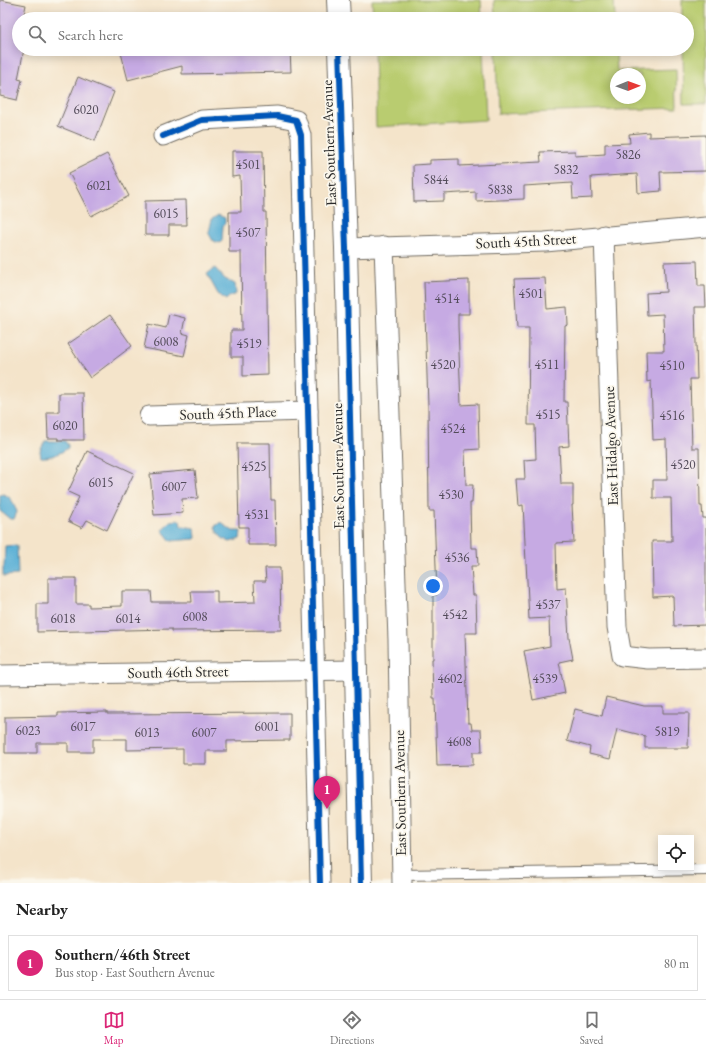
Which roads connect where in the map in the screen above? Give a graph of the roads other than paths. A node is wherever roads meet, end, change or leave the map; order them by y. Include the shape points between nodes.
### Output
1 (338, 0) edge
2 (339, 12) edge
3 (339, 56) edge
4 (163, 136) dead end
5 (706, 227) edge
6 (604, 235) junction
7 (384, 246) junction
8 (346, 248) junction
9 (308, 411) junction
10 (149, 416) dead end
11 (706, 658) edge
12 (316, 670) junction
13 (356, 670) junction
14 (0, 675) edge
15 (706, 870) edge
16 (401, 879) edge
17 (320, 883) edge
18 (361, 883) edge

1 - 2 main road
3 - 8 main road, East Southern Avenue
4 - 9 street, East Southern Avenue via 202,120 277,116 296,120 301,135
5 - 6 street, South 45th Street
6 - 7 street, South 45th Street via 545,242
6 - 11 street, East Hidalgo Avenue via 617,627 622,656 648,659
7 - 8 street, South 45th Street
7 - 16 street, East Southern Avenue via 398,640
8 - 13 main road, East Southern Avenue
9 - 10 street, South 45th Place
9 - 12 street, East Southern Avenue
12 - 13 street, South 46th Street
12 - 14 street, South 46th Street
12 - 17 street, East Southern Avenue
13 - 18 main road, East Southern Avenue
15 - 16 lane

